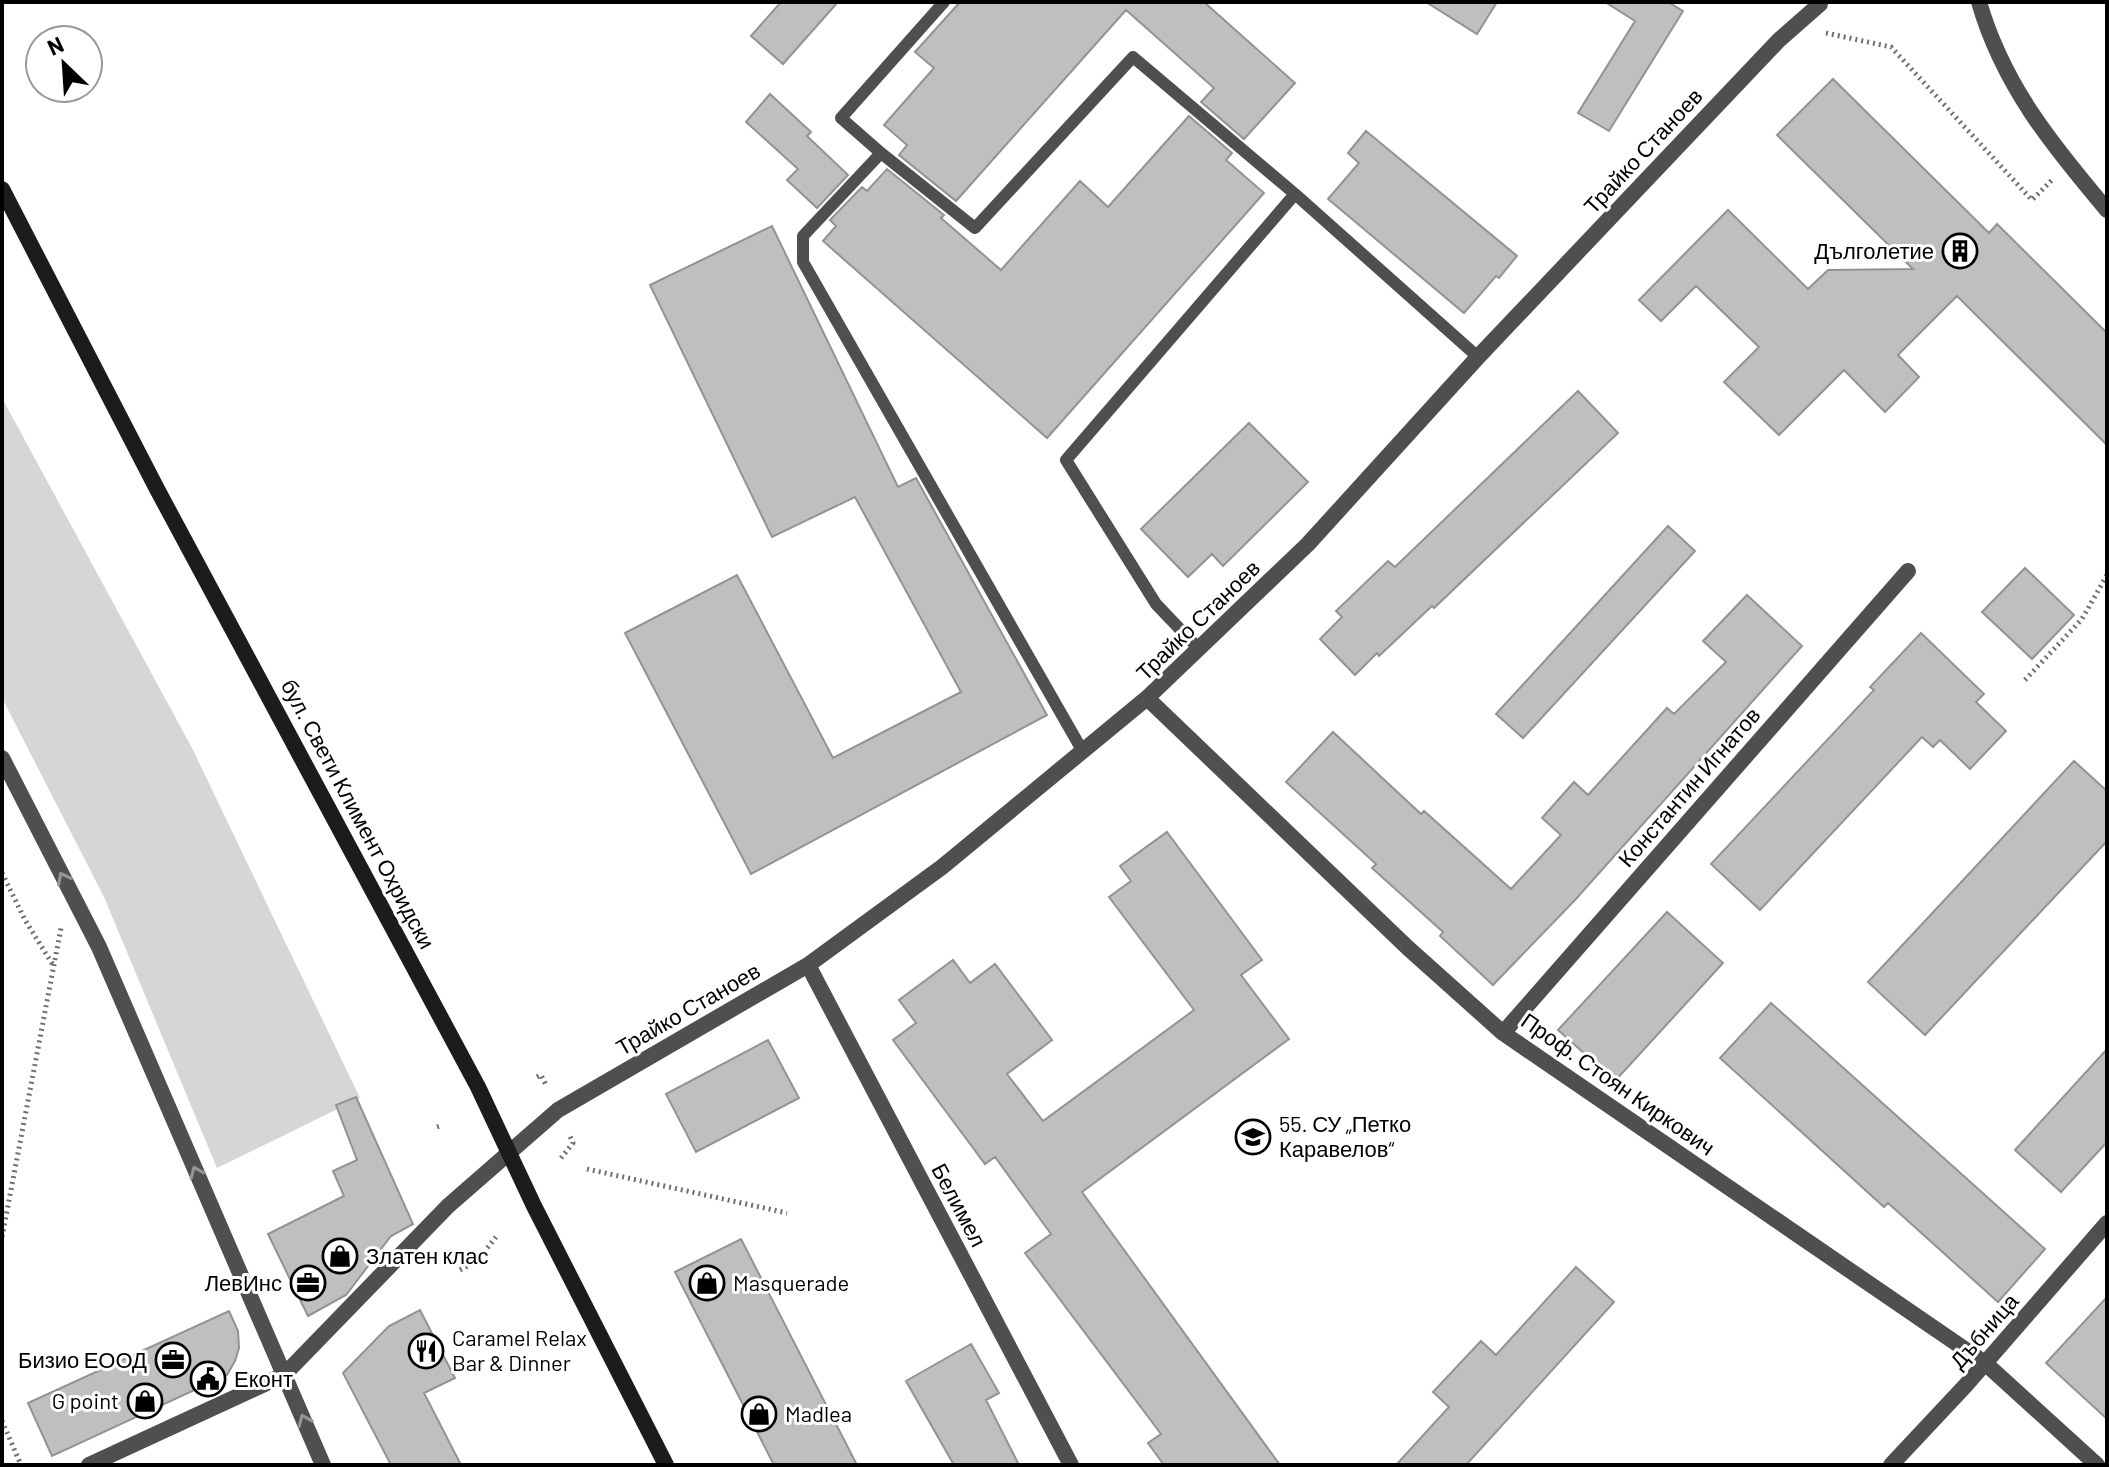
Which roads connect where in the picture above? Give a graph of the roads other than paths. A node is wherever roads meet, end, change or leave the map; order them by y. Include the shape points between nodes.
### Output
1 (944, 2) edge
2 (1979, 2) edge
3 (1822, 3) edge
4 (881, 153) junction
5 (2, 189) edge
6 (1295, 194) junction
7 (2107, 210) edge
8 (1478, 357) junction
9 (1908, 571) dead end
10 (1199, 649) junction
11 (1147, 698) junction
12 (1082, 750) junction
13 (2, 758) edge
14 (808, 965) junction
15 (1503, 1033) junction
16 (509, 1153) junction
17 (2107, 1223) edge
18 (1985, 1363) junction
19 (284, 1375) junction
20 (89, 1465) edge
21 (323, 1465) edge
22 (666, 1465) edge
23 (1071, 1465) edge
24 (1891, 1465) edge
25 (2097, 1465) edge

1 - 4 lane via 841,118
2 - 7 street via 1990,40 2022,101
3 - 8 street, Трайко Станоев via 1779,40
4 - 6 lane via 975,228 1133,57
4 - 12 lane via 803,236 803,262
5 - 16 main road, бул. Свети Климент Охридски
6 - 8 lane
6 - 10 lane via 1066,460 1156,604
8 - 10 street, Трайко Станоев via 1308,544
9 - 15 street, Константин Игнатов
10 - 11 street, Трайко Станоев
11 - 12 street, Трайко Станоев
11 - 15 street, Проф. Стоян Киркович
12 - 14 street, Трайко Станоев via 942,867
19 -> 13 street via 99,947
14 - 16 street, Трайко Станоев via 558,1110
14 - 23 street, Белимел
15 - 18 street, Проф. Стоян Киркович
16 - 19 street, Трайко Станоев via 448,1206
16 - 22 main road, бул. Свети Климент Охридски
17 - 18 street, Дъбница
18 - 24 street, Дъбница
18 - 25 street, Проф. Стоян Киркович
19 - 20 street
21 -> 19 street

